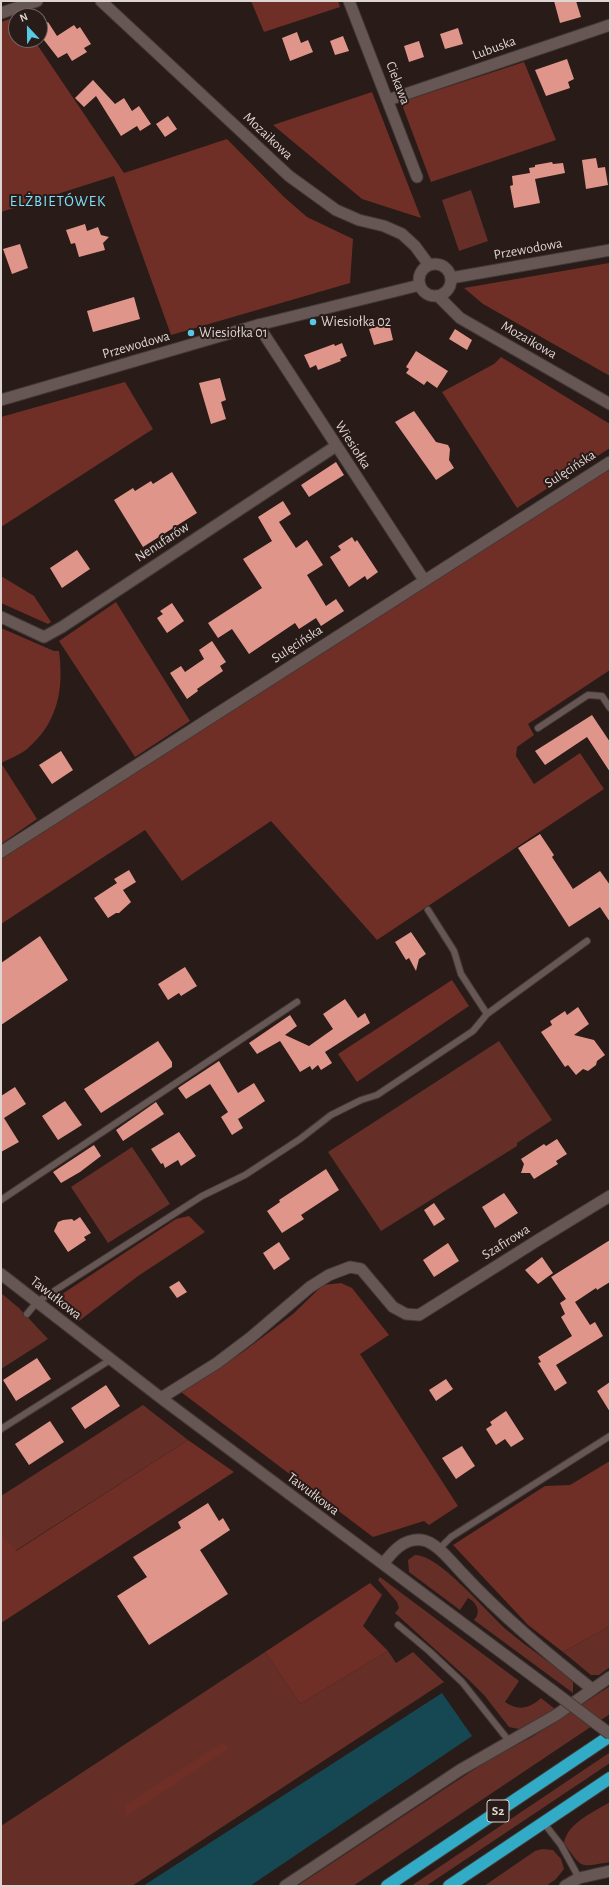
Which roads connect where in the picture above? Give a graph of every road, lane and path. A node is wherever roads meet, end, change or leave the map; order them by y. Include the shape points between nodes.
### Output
1 (37, 1) edge
2 (101, 1) edge
3 (349, 1) edge
4 (1, 13) edge
5 (610, 25) edge
6 (388, 100) junction
7 (417, 177) dead end
8 (610, 250) edge
9 (429, 265) junction
10 (451, 278) junction
11 (420, 285) junction
12 (438, 296) junction
13 (258, 325) junction
14 (1, 400) edge
15 (610, 404) edge
16 (336, 446) junction
17 (610, 462) edge
18 (424, 580) junction
19 (1, 617) edge
20 (610, 708) edge
21 (538, 728) dead end
22 (1, 852) edge
23 (428, 910) dead end
24 (587, 941) dead end
25 (297, 1002) dead end
26 (487, 1014) junction
27 (610, 1196) edge
28 (1, 1200) edge
29 (1, 1274) edge
30 (36, 1302) junction
31 (27, 1314) dead end
32 (110, 1360) junction
33 (161, 1398) junction
34 (1, 1429) edge
35 (610, 1436) edge
36 (439, 1549) junction
37 (383, 1564) junction
38 (398, 1625) dead end
39 (610, 1677) edge
40 (592, 1689) junction
41 (610, 1735) edge
42 (509, 1741) junction
43 (610, 1778) edge
44 (543, 1822) junction
45 (610, 1870) edge
46 (579, 1878) junction
47 (285, 1886) edge
48 (387, 1886) edge
49 (449, 1886) edge
50 (565, 1886) edge

1 - 4 street
2 - 9 street, Mozaikowa via 289,176 336,210 402,234
3 - 6 street, Ciekawa
5 - 6 street, Lubuska
6 - 7 street, Ciekawa
8 - 10 street, Przewodowa
9 - 10 street via 442,266
9 - 11 street via 420,273
10 - 12 street via 448,289
11 - 12 street via 427,294
11 - 13 street, Przewodowa
12 - 15 street, Mozaikowa via 460,318
13 - 14 street, Przewodowa
13 - 16 street, Wiesiołka
16 - 18 street, Wiesiołka
16 - 19 street, Nenufarów via 44,637
17 - 18 street, Sulęcińska
18 - 22 street, Sulęcińska
20 - 21 lane via 602,696 588,695
23 - 26 lane via 454,951 461,974
24 - 26 lane
25 - 28 lane
26 - 30 lane via 473,1031 377,1095 331,1115 245,1175 202,1196
27 - 33 street, Szafirowa via 419,1316 406,1314 394,1306 362,1270 350,1267 329,1275 310,1287 217,1363
29 - 30 street, Tawułkowa
30 - 31 lane
30 - 32 street, Tawułkowa
32 - 33 street, Tawułkowa
32 - 34 lane
33 - 37 street, Tawułkowa
35 - 36 lane via 451,1537
36 - 37 street via 424,1540 407,1542 398,1546
36 - 40 street via 499,1612
37 - 41 street, Tawułkowa, bridge
38 - 42 lane via 462,1682
39 - 40 street
40 - 42 street via 543,1723
41 - 48 highway, S2
42 - 47 street via 460,1770
43 - 44 highway, S2
44 - 46 lane via 561,1845
44 - 49 highway, S2
45 - 46 street
46 - 50 street

